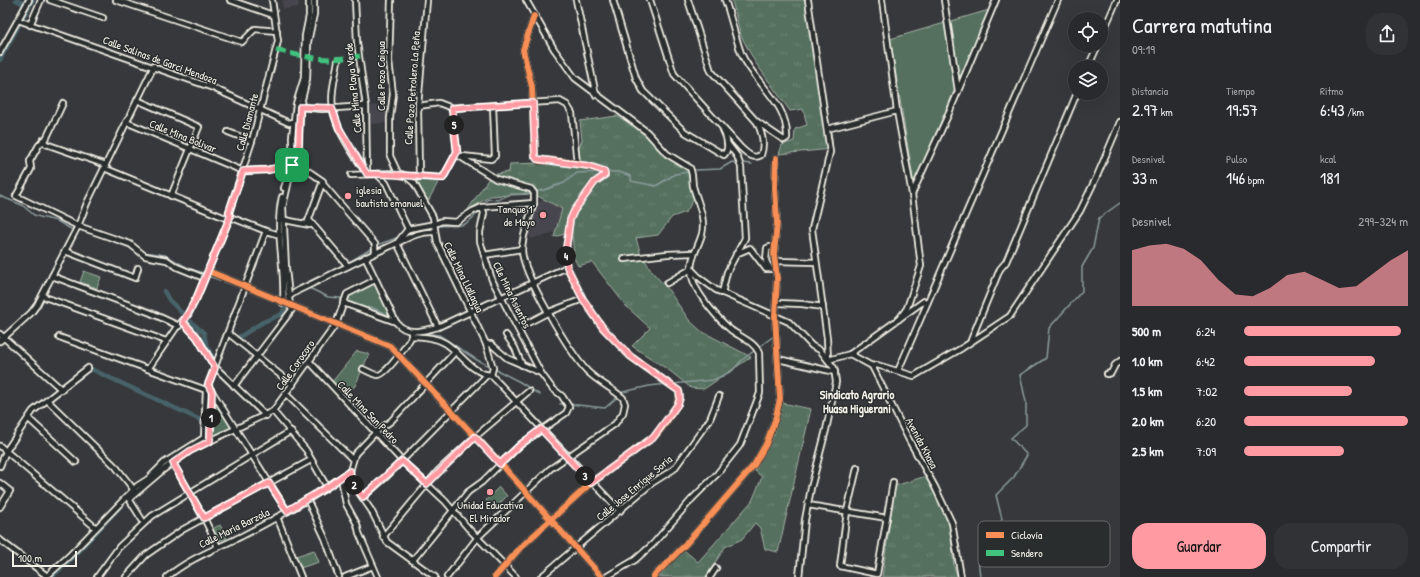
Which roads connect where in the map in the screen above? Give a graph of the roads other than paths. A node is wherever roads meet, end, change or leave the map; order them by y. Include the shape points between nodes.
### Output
1 (29, 0) edge
2 (41, 0) edge
3 (50, 0) edge
4 (116, 0) edge
5 (230, 0) edge
6 (272, 0) edge
7 (309, 0) edge
8 (314, 0) edge
9 (355, 0) edge
10 (391, 0) edge
11 (427, 0) edge
12 (526, 0) edge
13 (576, 0) edge
14 (613, 0) edge
15 (650, 0) edge
16 (688, 0) edge
17 (725, 0) edge
18 (808, 0) edge
19 (882, 0) edge
20 (944, 0) edge
21 (996, 0) edge
22 (1058, 0) edge
23 (1117, 0) edge
24 (238, 1) edge
25 (273, 15) junction
26 (534, 16) junction
27 (103, 18) dead end
28 (18, 20) junction
29 (1108, 21) edge
30 (30, 25) junction
31 (276, 31) junction
32 (0, 52) edge
33 (338, 60) dead end
34 (154, 66) junction
35 (958, 91) junction
36 (596, 95) junction
37 (137, 100) junction
38 (1074, 100) edge
39 (63, 103) dead end
40 (533, 103) junction
41 (366, 106) junction
42 (418, 106) junction
43 (493, 106) junction
44 (300, 107) junction
45 (332, 108) junction
46 (452, 108) junction
47 (261, 111) junction
48 (897, 111) junction
49 (756, 121) junction
50 (126, 122) junction
51 (294, 122) junction
52 (1120, 122) edge
53 (722, 129) junction
54 (827, 129) junction
55 (228, 132) dead end
56 (1120, 136) edge
57 (44, 140) junction
58 (1112, 140) junction
59 (252, 141) junction
60 (727, 143) junction
61 (191, 148) junction
62 (456, 154) junction
63 (776, 158) dead end
64 (295, 164) junction
65 (578, 164) junction
66 (105, 167) junction
67 (243, 171) junction
68 (398, 173) junction
69 (367, 174) junction
70 (377, 174) junction
71 (350, 175) dead end
72 (406, 176) junction
73 (419, 177) junction
74 (323, 184) junction
75 (912, 194) junction
76 (171, 196) junction
77 (534, 203) junction
78 (482, 207) junction
79 (229, 218) junction
80 (281, 219) junction
81 (308, 222) junction
82 (435, 224) junction
83 (78, 226) junction
84 (408, 229) junction
85 (266, 231) junction
86 (435, 232) junction
87 (280, 235) junction
88 (397, 243) junction
89 (775, 246) junction
90 (522, 249) junction
91 (65, 251) junction
92 (375, 252) junction
93 (694, 254) junction
94 (736, 254) junction
95 (484, 256) junction
96 (365, 257) junction
97 (624, 258) dead end
98 (775, 261) junction
99 (816, 262) junction
100 (348, 266) junction
101 (567, 267) junction
102 (138, 268) dead end
103 (691, 269) junction
104 (208, 271) junction
105 (52, 276) junction
106 (204, 278) junction
107 (375, 280) junction
108 (533, 283) junction
109 (667, 283) dead end
110 (246, 287) junction
111 (722, 293) junction
112 (42, 296) junction
113 (289, 296) junction
114 (501, 297) junction
115 (583, 299) junction
116 (283, 303) junction
117 (343, 303) junction
118 (777, 303) junction
119 (927, 303) junction
120 (292, 307) junction
121 (823, 308) junction
122 (471, 312) junction
123 (549, 312) junction
124 (776, 316) junction
125 (899, 319) junction
126 (183, 322) junction
127 (396, 322) junction
128 (336, 324) junction
129 (179, 326) junction
130 (438, 327) junction
131 (518, 328) junction
132 (228, 333) junction
133 (0, 334) edge
134 (412, 334) junction
135 (506, 335) dead end
136 (59, 337) dead end
137 (2, 339) edge
138 (971, 340) junction
139 (166, 341) junction
140 (486, 344) junction
141 (455, 352) junction
142 (850, 354) junction
143 (398, 355) junction
144 (257, 356) junction
145 (778, 359) junction
146 (828, 360) junction
147 (1120, 361) edge
148 (309, 362) junction
149 (522, 365) junction
150 (872, 366) junction
151 (88, 368) dead end
152 (215, 368) junction
153 (148, 369) junction
154 (363, 369) dead end
155 (898, 371) junction
156 (836, 372) junction
157 (541, 373) junction
158 (1107, 374) dead end
159 (489, 375) junction
160 (424, 384) junction
161 (293, 385) junction
162 (234, 386) junction
163 (207, 388) junction
164 (62, 390) junction
165 (529, 391) dead end
166 (212, 392) junction
167 (286, 394) junction
168 (718, 396) dead end
169 (47, 400) junction
170 (516, 402) junction
171 (273, 411) junction
172 (451, 411) junction
173 (266, 416) junction
174 (29, 419) junction
175 (236, 428) junction
176 (541, 429) junction
177 (291, 431) junction
178 (376, 432) junction
179 (475, 437) junction
180 (210, 441) junction
181 (0, 446) edge
182 (6, 451) junction
183 (252, 455) junction
184 (567, 456) junction
185 (352, 459) junction
186 (312, 460) junction
187 (402, 461) junction
188 (76, 462) dead end
189 (171, 462) junction
190 (500, 464) junction
191 (0, 466) edge
192 (857, 468) dead end
193 (350, 471) junction
194 (341, 478) junction
195 (893, 482) dead end
196 (0, 483) edge
197 (269, 483) junction
198 (591, 483) junction
199 (427, 484) junction
200 (327, 487) junction
201 (134, 490) junction
202 (190, 492) junction
203 (525, 492) junction
204 (363, 497) junction
205 (307, 499) junction
206 (808, 505) junction
207 (0, 507) edge
208 (453, 510) junction
209 (287, 511) junction
210 (620, 511) junction
211 (847, 511) junction
212 (277, 517) junction
213 (204, 518) junction
214 (887, 518) junction
215 (551, 519) junction
216 (144, 523) junction
217 (96, 528) junction
218 (383, 537) junction
219 (478, 537) junction
220 (0, 540) edge
221 (218, 547) junction
222 (576, 547) junction
223 (413, 560) junction
224 (504, 564) junction
225 (373, 566) junction
226 (716, 568) dead end
227 (46, 576) edge
228 (97, 577) edge
229 (126, 577) edge
230 (167, 577) edge
231 (301, 577) edge
232 (339, 577) edge
233 (345, 577) edge
234 (378, 577) edge
235 (435, 577) edge
236 (447, 577) edge
237 (495, 577) edge
238 (516, 577) edge
239 (541, 577) edge
240 (602, 577) edge
241 (606, 577) edge
242 (653, 577) edge
243 (710, 577) edge
244 (799, 577) edge
245 (961, 577) edge

1 - 28 street
2 - 30 street
3 - 27 street
4 - 31 street via 242,42 255,29
5 - 24 street
6 - 25 street, Calle Diamante
7 - 51 street via 304,78
8 - 44 street via 308,42 307,79
9 - 41 street, Calle Mina Playa Verde via 357,42
10 - 68 street, Calle Pozo Caigua via 389,61 393,94 390,156
11 - 42 street, Calle Pozo Petrolero La Peña
12 - 26 street
13 - 36 street
14 - 60 street via 636,78 643,91 685,132 724,155
15 - 53 street via 674,74
16 - 49 street via 707,64
17 - 49 street via 741,53 782,111 787,138 780,138
18 - 54 street
19 - 48 street
20 - 35 street
21 - 35 street
22 - 119 street
23 - 29 street
24 - 25 street
25 - 31 street, Calle Diamante
26 - 36 street via 572,75
26 - 40 street via 523,50
28 - 30 street, Calle Salinas de Garci Mendoza
28 - 32 street
30 - 34 street, Calle Salinas de Garci Mendoza
31 - 47 street, Calle Diamante via 278,41
33 - 45 street
34 - 37 street
34 - 47 street, Calle Salinas de Garci Mendoza via 213,88
35 - 75 street
36 - 93 street via 651,135 667,154 690,168 702,215 702,227
37 - 50 street
37 - 61 street via 199,127
38 - 138 street
39 - 57 street
40 - 43 street
40 - 65 street via 560,101 567,105 572,113
40 - 65 street via 537,159
41 - 45 street
41 - 69 street, Calle Mina Playa Verde
42 - 46 street via 439,103
42 - 73 street, Calle Pozo Petrolero La Peña
43 - 46 street
43 - 62 street via 495,156 491,159
44 - 45 street
44 - 64 street
45 - 69 street via 339,128
46 - 62 street
47 - 51 street, Calle Salinas de Garci Mendoza via 289,123
47 - 59 street, Calle Diamante
48 - 54 street
48 - 75 street
49 - 53 street via 763,137 761,155 758,157 748,154
50 - 61 street, Calle Mina Bolivar
50 - 66 street
51 - 64 street
52 - 58 street
53 - 60 street
54 - 99 street via 830,152 812,228
55 - 59 street
56 - 58 street
57 - 66 street via 46,144
57 - 83 street via 30,161 31,169 16,196
58 - 138 street via 1072,224 1010,316
59 - 67 street, Calle Diamante
60 - 94 street via 736,156 741,174 745,238
61 - 67 street, Calle Mina Bolivar
61 - 76 street
62 - 73 street via 443,178
62 - 77 street via 496,180 531,189 534,193
63 - 89 street
64 - 67 street, Calle Mina Bolivar via 267,170
64 - 74 street via 322,179
64 - 80 street
65 - 101 street via 604,171 605,175 595,182 570,220 566,249
66 - 76 street
66 - 83 street
67 - 79 street, Calle Diamante
68 - 70 street
68 - 72 street
69 - 70 street
69 - 71 street
70 - 84 street via 386,182
72 - 73 street
72 - 82 street, Calle Mina Llallagua via 414,183
74 - 81 street
74 - 92 street via 375,244
75 - 125 street via 921,266 907,308
76 - 79 street
77 - 78 street
77 - 90 street
78 - 82 street via 456,222 442,221
78 - 95 street, Clle Mina Asientos via 484,213 480,236
79 - 85 street
79 - 104 street, Calle Diamante
80 - 81 street
80 - 87 street
80 - 113 street
81 - 100 street
82 - 84 street
82 - 86 street, Calle Mina Llallagua
83 - 91 street
83 - 106 street via 130,244 145,256 167,260
84 - 88 street
85 - 87 street
85 - 110 street
86 - 88 street via 423,232
86 - 122 street, Calle Mina Llallagua via 437,242
87 - 116 street
88 - 92 street
88 - 130 street
89 - 94 street via 768,248 766,260 770,269 766,269 750,248
89 - 98 street
90 - 95 street
90 - 108 street
91 - 102 street via 135,278
91 - 105 street
92 - 96 street
93 - 97 street
93 - 103 street
94 - 111 street via 727,272
95 - 114 street, Clle Mina Asientos
96 - 100 street
96 - 107 street
98 - 99 street
98 - 118 street via 778,278
99 - 121 street
100 - 113 street
101 - 108 street
101 - 115 street
103 - 109 street
103 - 111 street via 708,285
103 - 241 street via 695,285 716,315 758,350 760,393 740,445 717,474 646,552
104 - 106 street, Calle Diamante
104 - 110 street
105 - 112 street
105 - 129 street
106 - 126 street, Calle Diamante
107 - 117 street, Calle Corocoro via 347,294
107 - 127 street
108 - 114 street
108 - 123 street
110 - 116 street
110 - 132 street
111 - 124 street
112 - 137 street via 31,313
112 - 139 street
113 - 116 street
113 - 120 street
114 - 122 street
114 - 131 street, Clle Mina Asientos
115 - 123 street
115 - 198 street via 603,328 630,356 679,391 680,398 653,438
116 - 120 street
117 - 127 street
117 - 128 street, Calle Corocoro
118 - 121 street
118 - 124 street
119 - 125 street via 924,301
119 - 155 street
120 - 128 street
120 - 144 street
121 - 146 street
122 - 130 street
122 - 140 street, Calle Mina Llallagua
123 - 131 street
123 - 184 street via 586,369 625,401 623,412 615,424
124 - 145 street
124 - 146 street via 789,322
125 - 142 street
126 - 129 street, Calle Diamante
126 - 152 street via 197,337
127 - 134 street
128 - 143 street via 385,343
128 - 148 street, Calle Corocoro
129 - 139 street, Calle Diamante
130 - 134 street
131 - 157 street, Clle Mina Asientos
132 - 144 street
132 - 152 street
133 - 137 street
134 - 141 street via 447,344
134 - 143 street
135 - 149 street
136 - 153 street
137 - 164 street
138 - 155 street via 914,376
139 - 153 street, Calle Diamante
140 - 149 street via 491,344 507,358
140 - 159 street, Calle Mina Llallagua via 493,368
141 - 159 street via 478,370
141 - 160 street
142 - 146 street
142 - 150 street
143 - 154 street via 379,375
143 - 160 street
144 - 161 street
144 - 162 street
145 - 156 street
145 - 242 street via 780,399 775,420 754,465
146 - 156 street
147 - 158 street via 1115,364 1111,373
148 - 161 street, Calle Corocoro
148 - 178 street, Calle Mina San Pedro
149 - 157 street
150 - 155 street via 877,364
150 - 245 street, Avenida Khasa via 949,516
151 - 164 street
152 - 162 street
152 - 163 street
153 - 163 street
156 - 206 street via 826,430
157 - 176 street, Clle Mina Asientos via 569,407 566,413
159 - 170 street
159 - 172 street
160 - 172 street
160 - 178 street via 391,421
161 - 167 street, Calle Corocoro
162 - 173 street
163 - 166 street
163 - 189 street via 204,437
164 - 169 street
165 - 170 street
166 - 175 street
166 - 180 street
167 - 171 street, Calle Corocoro
167 - 185 street
168 - 210 street, Calle Jose Enrique Soria via 710,419 678,464
169 - 174 street via 33,411
169 - 201 street via 116,467
170 - 176 street
170 - 179 street
171 - 173 street, Calle Corocoro
171 - 177 street
172 - 179 street
172 - 187 street
173 - 175 street, Calle Corocoro
174 - 182 street
174 - 188 street
175 - 180 street, Calle Corocoro
175 - 183 street
176 - 184 street
176 - 190 street
177 - 183 street
177 - 186 street
178 - 185 street
178 - 187 street, Calle Mina San Pedro
179 - 190 street
179 - 199 street
180 - 189 street, Calle Corocoro
181 - 182 street
182 - 191 street
182 - 217 street
183 - 197 street
183 - 202 street
184 - 198 street
184 - 203 street
185 - 193 street
186 - 197 street
186 - 200 street
187 - 199 street, Calle Mina San Pedro
187 - 204 street
189 - 201 street
189 - 202 street
189 - 216 street via 129,499
190 - 203 street
190 - 208 street via 468,492
192 - 211 street
193 - 194 street, Calle María Barzola
193 - 204 street via 351,481
194 - 200 street, Calle María Barzola
194 - 225 street via 346,504 357,524
195 - 214 street
196 - 207 street via 10,491
197 - 209 street
197 - 213 street
198 - 210 street
198 - 215 street
199 - 208 street, Calle Mina San Pedro
199 - 218 street
200 - 205 street, Calle María Barzola
201 - 217 street
202 - 213 street
202 - 216 street
203 - 215 street
203 - 219 street
204 - 218 street
205 - 209 street, Calle María Barzola
205 - 232 street
206 - 211 street
206 - 244 street
208 - 219 street, Calle Mina San Pedro
208 - 223 street
209 - 212 street, Calle María Barzola
210 - 222 street, Calle Jose Enrique Soria
211 - 214 street
211 - 214 street via 840,566 878,574
212 - 221 street, Calle María Barzola
212 - 231 street
213 - 221 street
213 - 229 street via 146,555
215 - 222 street
215 - 224 street
216 - 228 street via 119,547
217 - 227 street
218 - 223 street via 394,548
219 - 224 street, Calle Mina San Pedro
219 - 236 street
220 - 227 street
221 - 230 street, Calle María Barzola via 197,556
222 - 239 street, Calle Jose Enrique Soria
222 - 240 street
223 - 235 street
224 - 237 street
224 - 238 street, Calle Mina San Pedro
225 - 233 street
225 - 234 street
226 - 243 street

